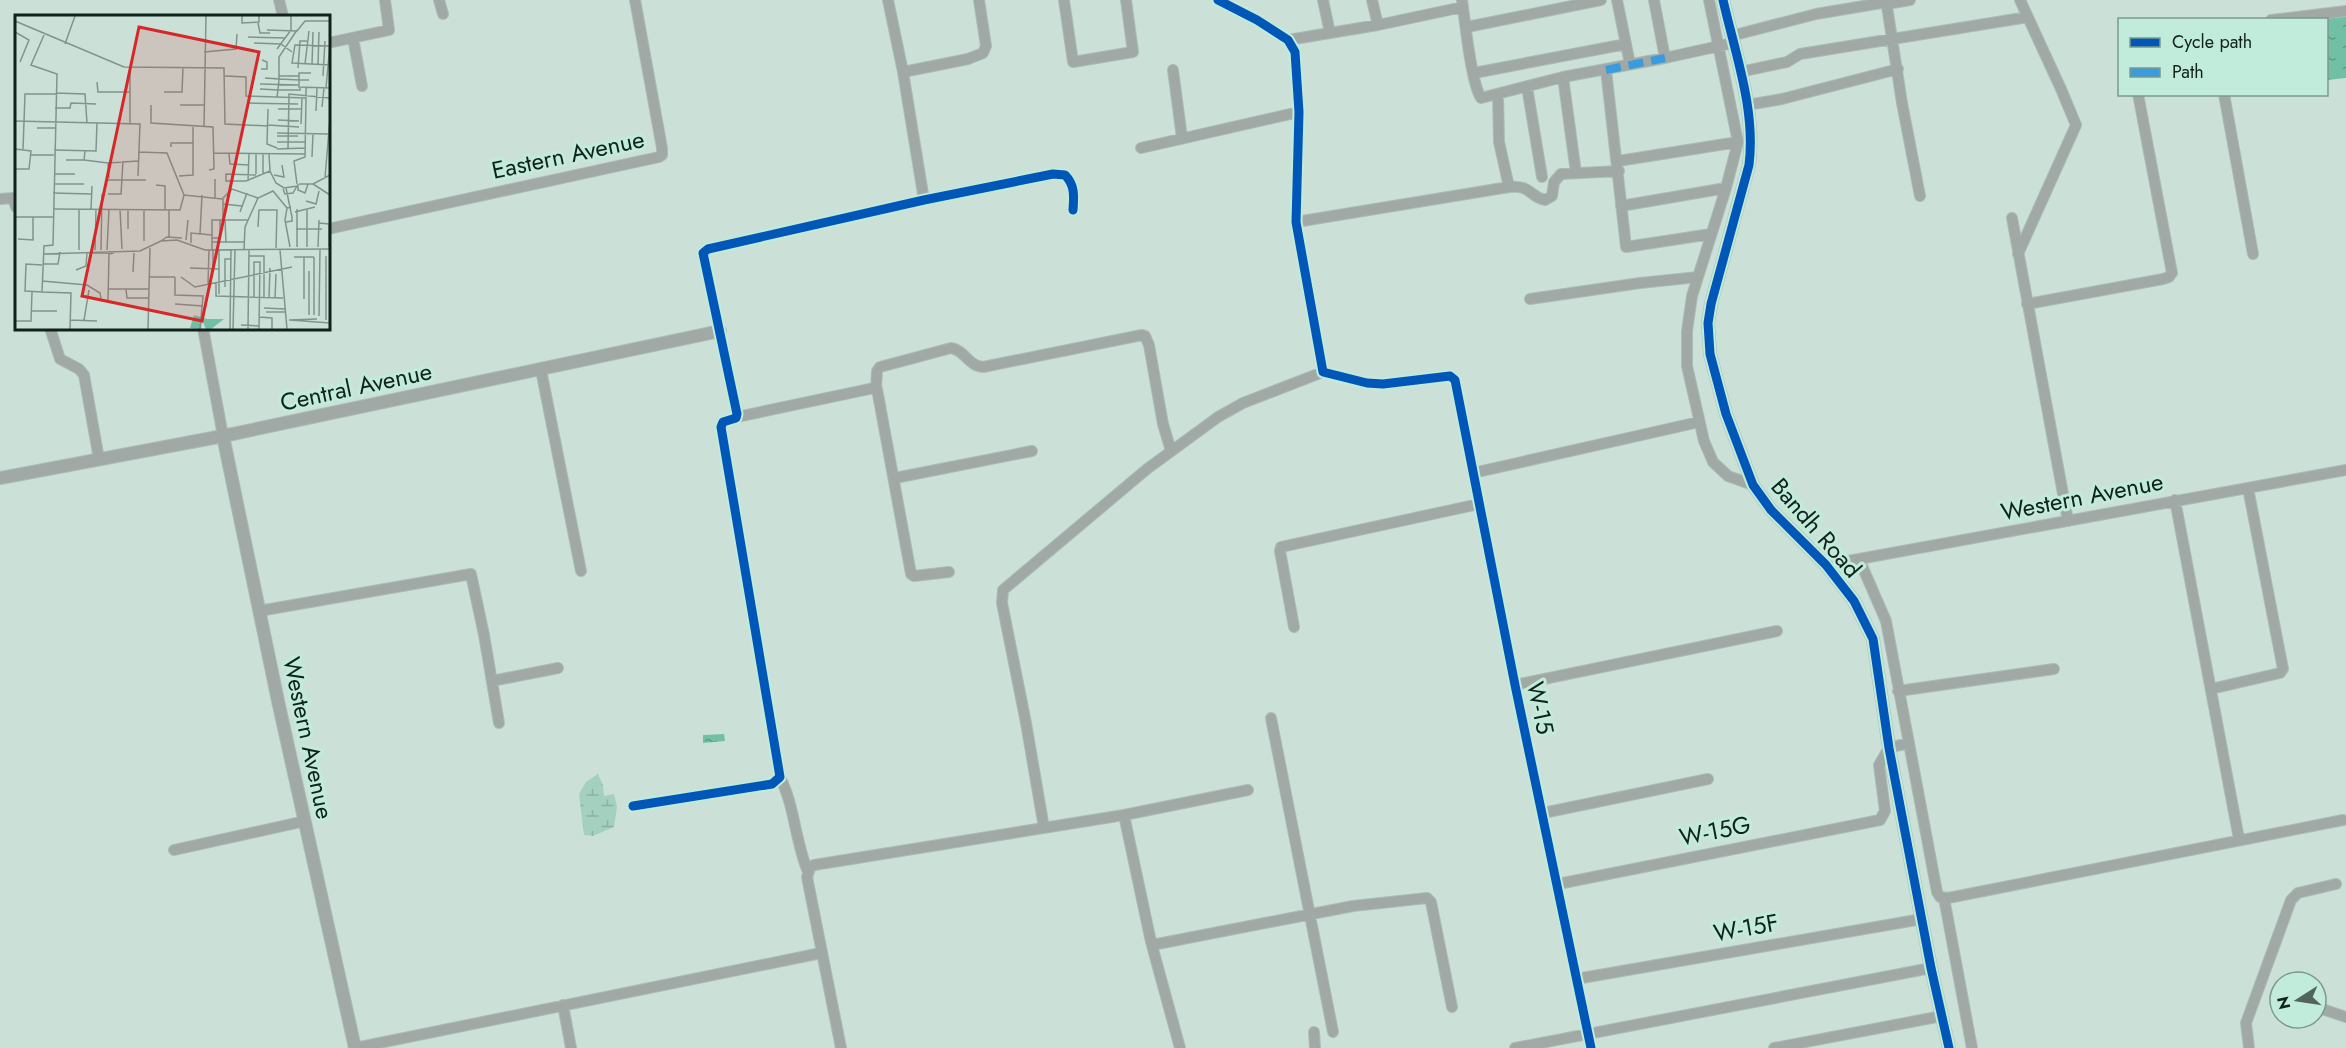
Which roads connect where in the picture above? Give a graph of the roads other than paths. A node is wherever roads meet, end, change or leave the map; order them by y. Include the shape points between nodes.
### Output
1 (279, 0) edge
2 (385, 0) edge
3 (439, 0) edge
4 (635, 0) edge
5 (888, 0) edge
6 (979, 0) edge
7 (1064, 0) edge
8 (1126, 0) edge
9 (1218, 0) edge
10 (1323, 0) edge
11 (1372, 0) edge
12 (1601, 0) edge
13 (1617, 0) edge
14 (1654, 0) edge
15 (1709, 0) edge
16 (1723, 0) edge
17 (1910, 0) edge
18 (2020, 0) edge
19 (1887, 2) edge
20 (1463, 3) edge
21 (2346, 11) edge
22 (442, 14) dead end
23 (283, 15) edge
24 (2028, 17) junction
25 (2288, 18) edge
26 (1378, 25) junction
27 (1467, 27) junction
28 (1330, 33) junction
29 (353, 38) junction
30 (1732, 39) junction
31 (1894, 39) junction
32 (1288, 40) junction
33 (330, 43) edge
34 (1626, 44) junction
35 (1719, 46) junction
36 (1665, 58) junction
37 (1630, 64) junction
38 (1898, 69) junction
39 (1173, 70) dead end
40 (1606, 70) junction
41 (903, 72) junction
42 (1740, 72) junction
43 (1474, 73) junction
44 (1563, 77) junction
45 (362, 86) dead end
46 (1527, 87) junction
47 (1498, 95) junction
48 (2139, 96) edge
49 (2224, 96) edge
50 (1747, 105) junction
51 (1299, 112) junction
52 (1182, 138) junction
53 (1738, 142) junction
54 (1141, 148) dead end
55 (1618, 166) junction
56 (1576, 173) junction
57 (1542, 177) dead end
58 (1509, 187) junction
59 (1726, 188) junction
60 (1920, 196) dead end
61 (0, 199) edge
62 (924, 200) junction
63 (15, 204) edge
64 (1621, 206) junction
65 (1073, 210) dead end
66 (2012, 218) dead end
67 (1296, 222) junction
68 (330, 230) edge
69 (1711, 234) junction
70 (2253, 254) dead end
71 (2018, 255) junction
72 (1698, 277) junction
73 (1530, 298) dead end
74 (2027, 304) junction
75 (52, 330) edge
76 (203, 330) edge
77 (720, 331) junction
78 (541, 370) junction
79 (1323, 372) junction
80 (876, 388) junction
81 (737, 417) junction
82 (1699, 422) junction
83 (223, 436) junction
84 (1032, 451) dead end
85 (1171, 451) junction
86 (99, 459) junction
87 (2346, 470) edge
88 (1473, 473) junction
89 (0, 478) edge
90 (895, 478) junction
91 (1753, 485) junction
92 (2248, 488) junction
93 (2175, 501) junction
94 (1479, 504) junction
95 (2067, 521) junction
96 (1859, 559) junction
97 (1826, 565) junction
98 (581, 571) dead end
99 (949, 572) dead end
100 (259, 611) junction
101 (1294, 627) dead end
102 (1777, 631) dead end
103 (558, 668) dead end
104 (2054, 669) dead end
105 (492, 681) junction
106 (1515, 684) junction
107 (2211, 689) junction
108 (1898, 691) junction
109 (1271, 718) dead end
110 (499, 723) dead end
111 (1908, 744) junction
112 (1889, 748) junction
113 (780, 777) junction
114 (1708, 780) dead end
115 (1248, 790) dead end
116 (633, 806) dead end
117 (1543, 813) junction
118 (1124, 815) junction
119 (2343, 820) dead end
120 (304, 821) junction
121 (1044, 828) junction
122 (2239, 839) junction
123 (174, 850) dead end
124 (808, 872) junction
125 (1558, 884) junction
126 (2336, 884) dead end
127 (1944, 898) junction
128 (1310, 913) junction
129 (1922, 919) junction
130 (1152, 945) junction
131 (821, 953) junction
132 (1931, 968) junction
133 (1576, 979) junction
134 (563, 1005) junction
135 (1452, 1007) dead end
136 (2328, 1011) edge
137 (1942, 1016) junction
138 (2346, 1017) edge
139 (1314, 1032) dead end
140 (1334, 1032) dead end
141 (1588, 1033) junction
142 (355, 1048) edge
143 (571, 1048) edge
144 (841, 1048) edge
145 (1180, 1048) edge
146 (1315, 1048) edge
147 (1515, 1048) edge
148 (1591, 1048) edge
149 (1774, 1048) edge
150 (1949, 1048) edge
151 (1972, 1048) edge
152 (2249, 1048) edge

1 - 23 street
2 - 29 street via 389,30
3 - 22 street
4 - 68 street, Eastern Avenue via 662,155
5 - 41 street
6 - 41 street via 986,46 983,53
7 - 8 street via 1074,62 1133,52
9 - 32 street
10 - 28 street
11 - 26 street
12 - 27 street
13 - 34 street
14 - 36 street
15 - 35 street
16 - 30 street, Bandh Road
17 - 19 street
18 - 24 street
19 - 30 street via 1816,14
19 - 31 street
20 - 26 street
20 - 27 street
21 - 25 street
24 - 31 street
24 - 71 street via 2076,125
26 - 28 street
27 - 43 street
28 - 32 street
29 - 33 street
29 - 45 street
30 - 35 street
30 - 42 street, Bandh Road
31 - 38 street
31 - 42 street via 1800,54 1787,62
32 - 51 street via 1297,64
34 - 37 street
34 - 43 street
35 - 36 street
35 - 53 street
36 - 37 street
37 - 40 street
38 - 50 street
38 - 60 street
39 - 52 street
40 - 44 street
40 - 55 street
41 - 62 street
42 - 50 street, Bandh Road
43 - 47 street via 1481,98
44 - 46 street
44 - 56 street
46 - 47 street
46 - 57 street
47 - 58 street via 1499,142
48 - 74 street via 2172,273 2163,279
49 - 70 street
50 - 91 street, Bandh Road via 1749,165 1711,304 1708,340 1726,414
51 - 52 street
51 - 67 street
52 - 54 street
53 - 55 street
53 - 59 street
55 - 56 street
55 - 64 street
56 - 58 street via 1558,176 1552,196 1545,200 1523,186
58 - 67 street
59 - 64 street
59 - 69 street
61 - 63 street via 13,198
62 - 65 street via 1060,174 1072,185
62 - 77 street via 705,251
64 - 69 street via 1628,248
66 - 71 street
67 - 79 street
69 - 72 street
71 - 74 street
72 - 73 street
72 - 82 street via 1686,353
74 - 95 street
75 - 86 street via 60,359 84,375
76 - 83 street
77 - 78 street, Central Avenue
77 - 81 street
78 - 83 street, Central Avenue
78 - 98 street
79 - 85 street via 1229,410
79 - 88 street, W-15 via 1383,384 1452,376
80 - 81 street
80 - 85 street via 880,367 951,348 982,367 1142,335 1149,345 1162,424
80 - 90 street
81 - 113 street via 723,422 721,427
82 - 88 street
82 - 91 street via 1708,454 1719,470
83 - 86 street, Central Avenue
83 - 100 street, Western Avenue
84 - 90 street
85 - 121 street via 1003,590 1002,603
86 - 89 street, Central Avenue
87 - 92 street, Western Avenue
88 - 94 street, W-15
90 - 99 street via 911,574
91 - 97 street, Bandh Road via 1771,510
92 - 93 street, Western Avenue
92 - 107 street via 2283,669 2280,673
93 - 95 street, Western Avenue
93 - 107 street
94 - 101 street via 1281,547
94 - 106 street, W-15
95 - 96 street, Western Avenue
96 - 97 street, Western Avenue
96 - 108 street via 1886,621
97 - 112 street, Bandh Road via 1854,602 1873,639
100 - 105 street via 471,574
100 - 120 street, Western Avenue
102 - 106 street
103 - 105 street
104 - 108 street
105 - 110 street
106 - 117 street, W-15
107 - 122 street
108 - 111 street
109 - 128 street
111 - 112 street
111 - 127 street via 1937,892
112 - 125 street, W-15G via 1879,765 1885,811 1880,820
112 - 129 street, Bandh Road
113 - 116 street via 772,784
113 - 124 street via 789,795 801,857
114 - 117 street
115 - 118 street
117 - 125 street, W-15
118 - 121 street
118 - 130 street
119 - 122 street
120 - 123 street
120 - 142 street, Western Avenue
121 - 124 street via 814,865
122 - 127 street
124 - 131 street
125 - 133 street, W-15
126 - 152 street via 2298,893 2291,900 2246,1023
127 - 151 street
128 - 130 street
128 - 135 street via 1427,898
128 - 140 street
129 - 132 street, Bandh Road
129 - 133 street, W-15F
130 - 145 street
131 - 134 street
131 - 144 street
132 - 137 street, Bandh Road
132 - 141 street
133 - 141 street, W-15
134 - 142 street
134 - 143 street
136 - 138 street
137 - 149 street
137 - 150 street, Bandh Road
139 - 146 street
141 - 147 street
141 - 148 street, W-15

